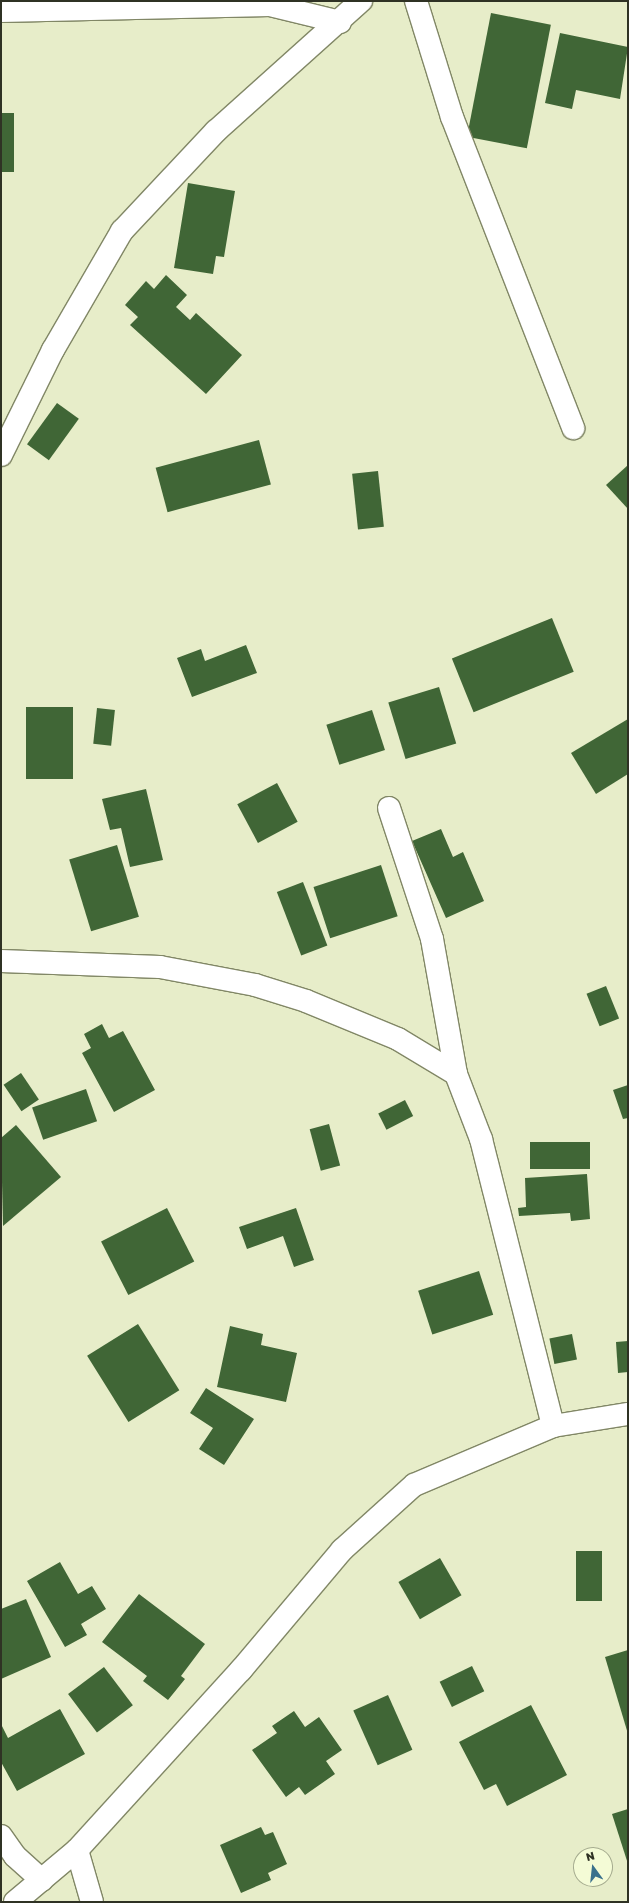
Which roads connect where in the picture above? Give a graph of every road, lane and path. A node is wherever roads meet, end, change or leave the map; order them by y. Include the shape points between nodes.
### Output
1 (328, 1) edge
2 (361, 1) edge
3 (416, 1) edge
4 (1, 11) edge
5 (340, 22) junction
6 (573, 428) dead end
7 (1, 455) edge
8 (389, 808) dead end
9 (1, 961) edge
10 (456, 1074) junction
11 (628, 1414) edge
12 (553, 1426) junction
13 (1, 1836) edge
14 (77, 1850) junction
15 (42, 1880) junction
16 (15, 1902) edge
17 (92, 1902) edge

1 - 5 street
2 - 5 street
3 - 6 street via 452,117
4 - 5 street via 270,5
5 - 7 street via 216,130 122,231 53,350
8 - 10 street via 432,939
9 - 10 street via 160,967 255,985 306,1002 398,1039
10 - 12 street via 481,1139
11 - 12 street
12 - 14 street via 414,1485 342,1550 242,1670
13 - 15 street via 15,1856
14 - 15 street
14 - 17 street
15 - 16 street

